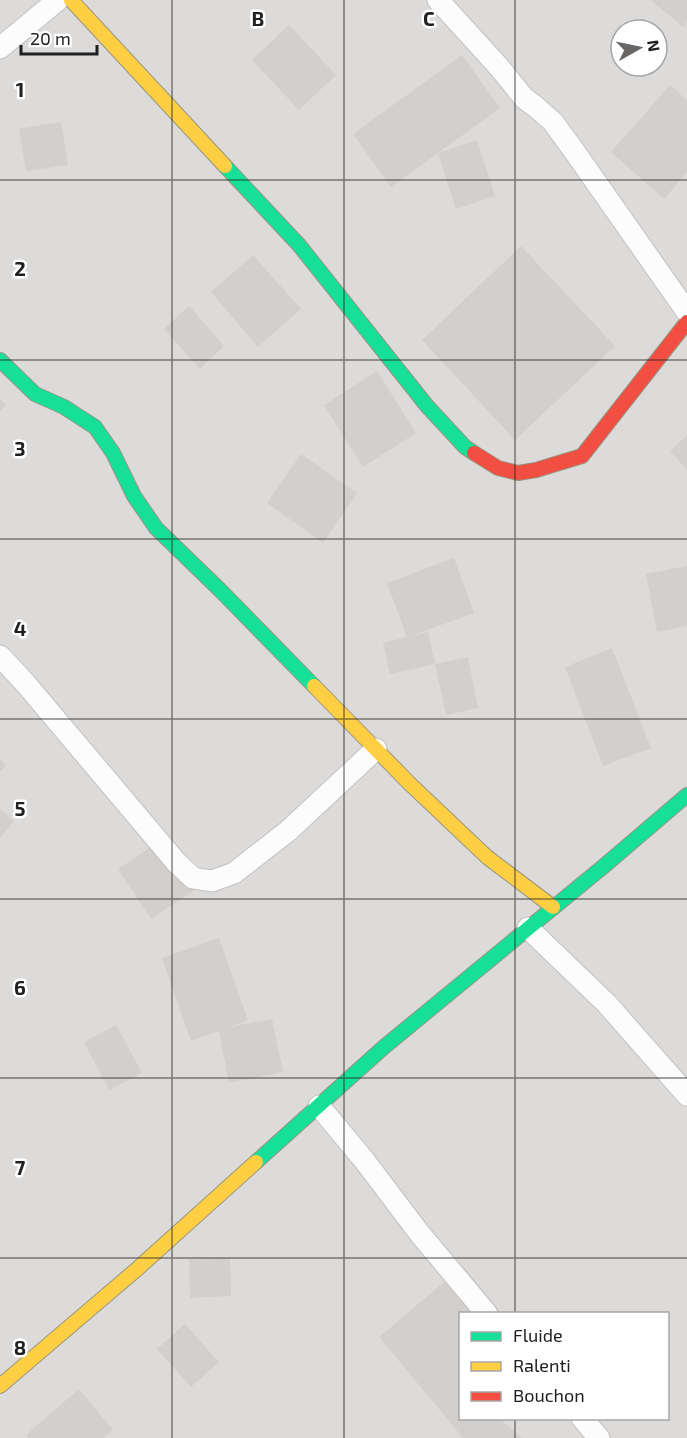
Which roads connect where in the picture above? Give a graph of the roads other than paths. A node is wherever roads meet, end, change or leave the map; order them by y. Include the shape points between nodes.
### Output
1 (58, 0) edge
2 (71, 0) edge
3 (438, 0) edge
4 (0, 48) edge
5 (687, 312) edge
6 (687, 322) edge
7 (0, 360) edge
8 (0, 656) edge
9 (376, 749) junction
10 (687, 795) edge
11 (553, 908) junction
12 (528, 928) junction
13 (687, 1095) edge
14 (319, 1106) junction
15 (485, 1312) edge
16 (0, 1386) edge
17 (583, 1420) edge
18 (599, 1438) edge

1 - 4 street
2 - 6 street via 300,245 427,406 465,447 498,468 536,470 582,456
3 - 5 street via 524,98 553,122
7 - 9 street via 35,394 95,427 156,528
8 - 9 street via 193,878 212,881 234,873 288,831
9 - 11 street via 487,857
10 - 11 street
11 - 12 street
12 - 13 street via 607,1004
12 - 14 street
14 - 15 street
14 - 16 street
17 - 18 street

